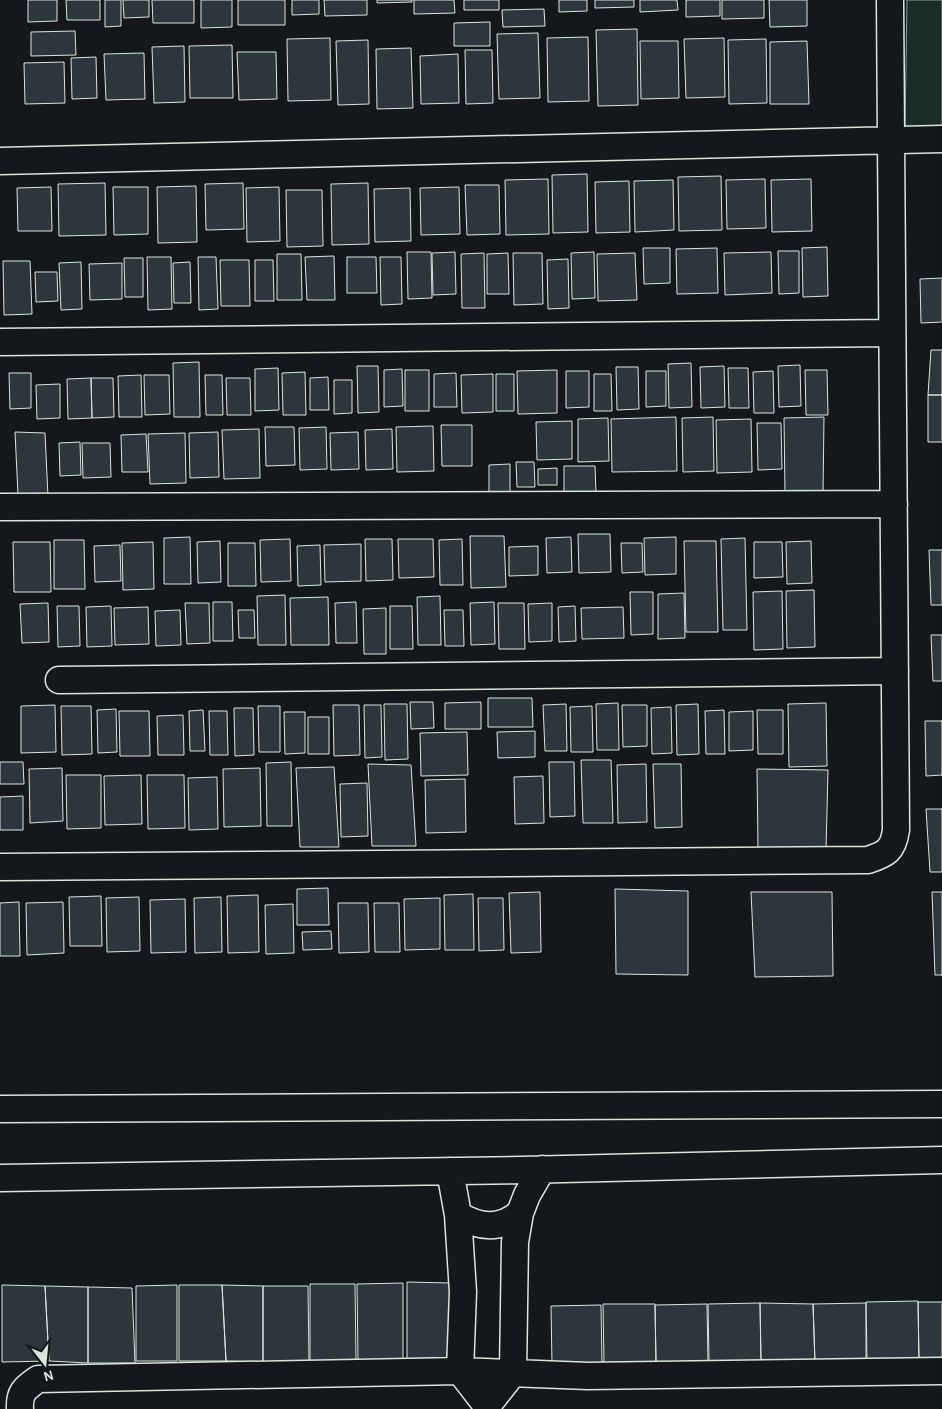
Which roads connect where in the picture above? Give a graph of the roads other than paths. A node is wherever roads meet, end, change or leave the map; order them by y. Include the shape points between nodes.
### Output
1 (890, 0) edge
2 (891, 139) junction
3 (942, 139) edge
4 (0, 161) edge
5 (892, 333) junction
6 (0, 342) edge
7 (894, 504) junction
8 (0, 507) edge
9 (895, 671) junction
10 (59, 680) dead end
11 (0, 867) edge
12 (942, 1104) edge
13 (0, 1109) edge
14 (942, 1160) edge
15 (542, 1169) junction
16 (450, 1171) junction
17 (0, 1178) edge
18 (520, 1213) junction
19 (458, 1216) junction
20 (460, 1370) junction
21 (942, 1371) edge
22 (513, 1372) junction
23 (487, 1407) edge
24 (20, 1409) edge

1 - 2 street
2 - 3 street
2 - 4 street
2 - 5 street
5 - 6 street
5 - 7 street
7 - 8 street
7 - 9 street
9 - 10 street
9 - 11 street via 896,830 889,850 868,860
12 - 13 street
14 - 15 street
15 - 16 street
15 - 18 street
16 - 17 street
16 - 19 street
18 - 19 street via 512,1220 492,1226 469,1222
18 - 22 street via 515,1242
19 - 20 street via 463,1292
20 - 22 street
20 - 23 street
20 - 24 street via 38,1379 24,1389
21 - 22 street via 588,1376
22 - 23 street

